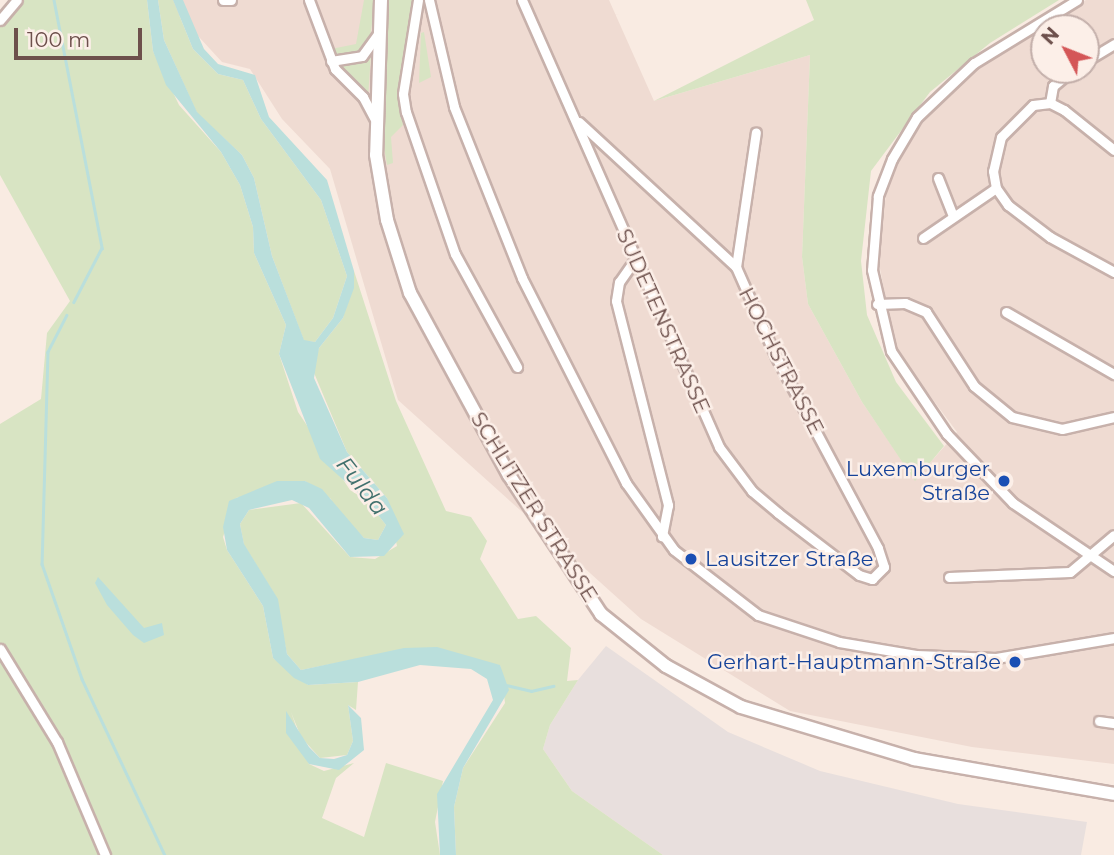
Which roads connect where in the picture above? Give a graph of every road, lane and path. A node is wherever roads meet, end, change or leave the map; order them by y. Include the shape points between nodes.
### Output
1 (17, 0) edge
2 (223, 0) edge
3 (231, 0) edge
4 (309, 0) edge
5 (381, 0) edge
6 (418, 0) edge
7 (429, 0) edge
8 (522, 0) edge
9 (1076, 0) edge
10 (0, 20) edge
11 (377, 35) junction
12 (331, 61) junction
13 (1054, 84) edge
14 (1050, 103) junction
15 (374, 118) junction
16 (577, 121) junction
17 (756, 132) dead end
18 (1114, 150) edge
19 (938, 178) dead end
20 (996, 188) junction
21 (953, 216) junction
22 (923, 238) dead end
23 (636, 258) junction
24 (736, 267) junction
25 (1114, 272) edge
26 (877, 304) junction
27 (1006, 312) dead end
28 (517, 367) dead end
29 (1114, 374) edge
30 (1114, 417) edge
31 (1114, 535) edge
32 (662, 536) junction
33 (1089, 558) junction
34 (1114, 571) edge
35 (880, 576) joint
36 (949, 577) dead end
37 (1114, 638) edge
38 (0, 649) edge
39 (1099, 721) dead end
40 (1114, 723) edge
41 (1114, 794) edge
42 (106, 855) edge

1 - 10 street
2 - 3 street
4 - 12 street
5 - 11 main road, SCHLITZER STRASSE
6 - 28 street via 403,94 406,112 455,254
7 - 32 street via 454,107 518,269 600,436
8 - 16 street, SUDETENSTRASSE
9 - 26 street via 967,68 909,128 892,159 874,216
11 - 12 street via 362,56
11 - 15 main road, SCHLITZER STRASSE
12 - 15 street via 363,97
13 - 14 street
14 - 18 street
14 - 20 street via 1025,109 1001,137 994,153
15 - 41 main road, SCHLITZER STRASSE via 385,209 410,293 509,475 601,614 666,666 741,707 915,759
16 - 23 street, SUDETENSTRASSE
16 - 24 street
17 - 24 street, HOCHSTRASSE
19 - 21 street
20 - 21 street
20 - 25 street via 1008,205 1051,237
21 - 22 street
23 - 32 street via 619,282 615,301 668,505
23 - 35 street, SUDETENSTRASSE via 733,468 778,513 859,575
24 - 35 street, HOCHSTRASSE via 775,355 878,548 884,567
26 - 30 street via 905,303 926,312 974,386 1012,417 1062,429
26 - 33 street via 900,367 947,434 1013,503
27 - 29 street
31 - 33 street
32 - 37 street via 744,606 839,642 916,655 996,657
33 - 34 street
33 - 36 street via 1070,572
38 - 42 street via 57,742
39 - 40 street

